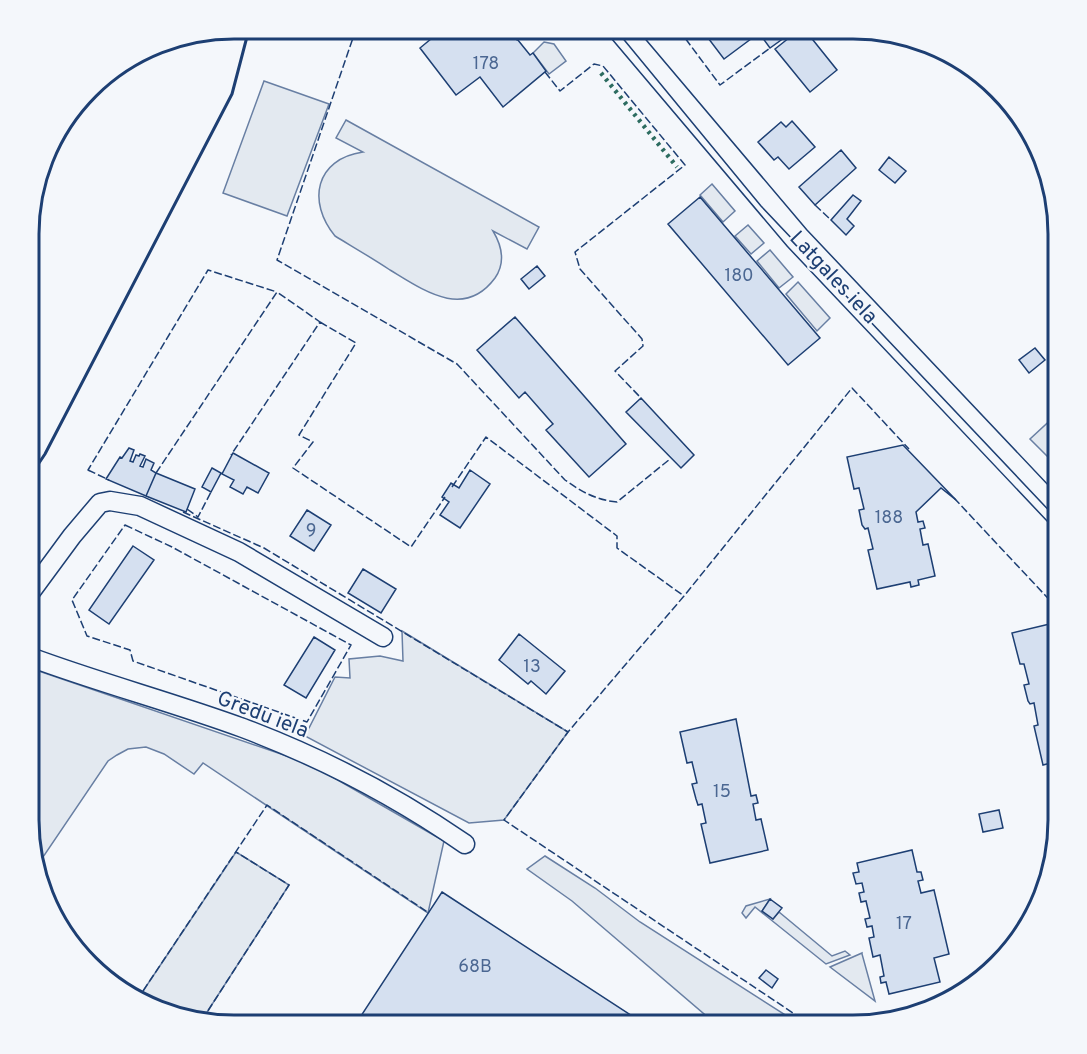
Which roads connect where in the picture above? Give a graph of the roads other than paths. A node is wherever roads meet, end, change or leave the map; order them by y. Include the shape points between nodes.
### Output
1 (629, 39) edge
2 (1048, 503) edge
3 (39, 581) edge
4 (383, 637) dead end
5 (39, 660) edge
6 (465, 844) dead end

1 - 2 street, Latgales iela via 797,238
3 - 4 street via 100,503 123,502 140,506 239,552
5 - 6 street, Grēdu iela via 244,729 322,762 432,821

